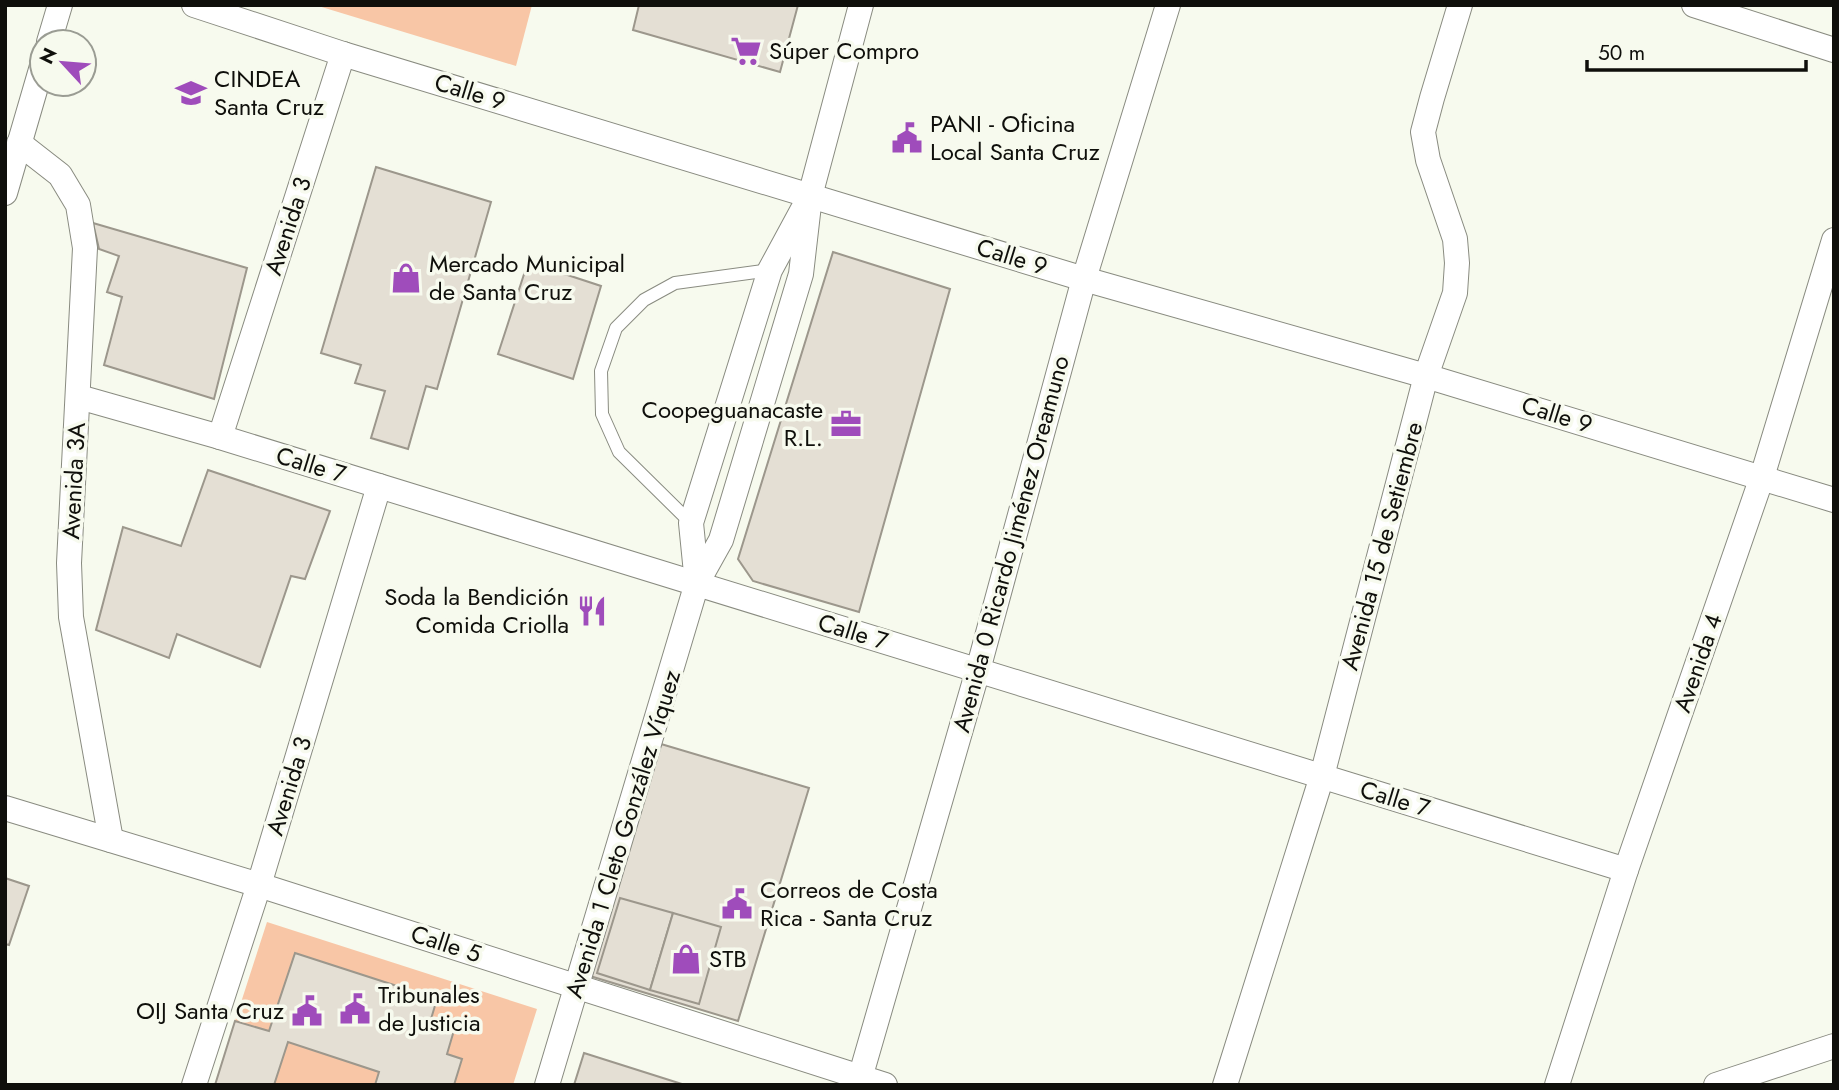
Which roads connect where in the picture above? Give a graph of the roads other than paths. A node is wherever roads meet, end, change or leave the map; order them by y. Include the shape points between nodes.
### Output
1 (60, 5) edge
2 (194, 5) edge
3 (861, 5) edge
4 (1168, 5) edge
5 (1461, 5) edge
6 (1694, 5) edge
7 (53, 28) edge
8 (1834, 50) edge
9 (343, 54) junction
10 (32, 98) edge
11 (19, 143) junction
12 (5, 193) edge
13 (810, 196) junction
14 (1834, 240) edge
15 (770, 270) junction
16 (1084, 279) junction
17 (1426, 376) junction
18 (79, 397) junction
19 (220, 437) junction
20 (1762, 478) junction
21 (379, 486) junction
22 (1834, 500) edge
23 (691, 523) junction
24 (697, 583) junction
25 (978, 670) junction
26 (1322, 776) junction
27 (5, 808) edge
28 (111, 840) junction
29 (1626, 870) junction
30 (259, 885) junction
31 (579, 986) junction
32 (1834, 1046) edge
33 (859, 1081) edge
34 (194, 1085) edge
35 (547, 1085) edge
36 (885, 1085) edge
37 (1225, 1085) edge
38 (1557, 1085) edge
39 (1716, 1085) edge

1 - 7 street
2 - 9 street, Calle 9
3 - 13 street, Avenida 1 Cleto González Víquez
4 - 16 street, Avenida 0 Ricardo Jiménez Oreamuno
5 - 17 street, Avenida 15 de Setiembre via 1423,132 1455,239 1457,263 1455,293
6 - 8 street
9 - 13 street, Calle 9
9 - 19 street, Avenida 3
10 - 11 street
11 - 12 street
11 - 18 street, Avenida 3A via 60,175 78,205 85,248
13 - 15 street, Avenida 1 Cleto González Víquez
13 - 16 street, Calle 9
13 - 24 street, Avenida 1 Cleto González Víquez via 801,274 721,540
14 - 20 street, Avenida 4
15 - 23 street, Avenida 1 Cleto González Víquez
15 - 23 lane via 675,282 644,300 616,328 601,371 602,414 619,452
16 - 17 street, Calle 9
16 - 25 street, Avenida 0 Ricardo Jiménez Oreamuno
17 - 20 street, Calle 9
17 - 26 street, Avenida 15 de Setiembre
18 - 19 street, Calle 7
18 - 28 street, Avenida 3A via 69,563 71,617
19 - 21 street, Calle 7
20 - 22 street, Calle 9
20 - 29 street, Avenida 4
21 - 24 street, Calle 7
21 - 30 street, Avenida 3
23 - 24 street, Avenida 1 Cleto González Víquez
24 - 25 street, Calle 7
24 - 31 street, Avenida 1 Cleto González Víquez
25 - 26 street, Calle 7
25 - 33 street, Avenida 0 Ricardo Jiménez Oreamuno
26 - 29 street, Calle 7
26 - 37 street, Avenida 15 de Setiembre
27 - 28 street, Calle 5
28 - 30 street, Calle 5
29 - 38 street, Avenida 4
30 - 31 street, Calle 5
30 - 34 street, Avenida 3
31 - 33 street, Calle 5
31 - 35 street, Avenida 1 Cleto González Víquez
32 - 39 street
33 - 36 street, Calle 5

